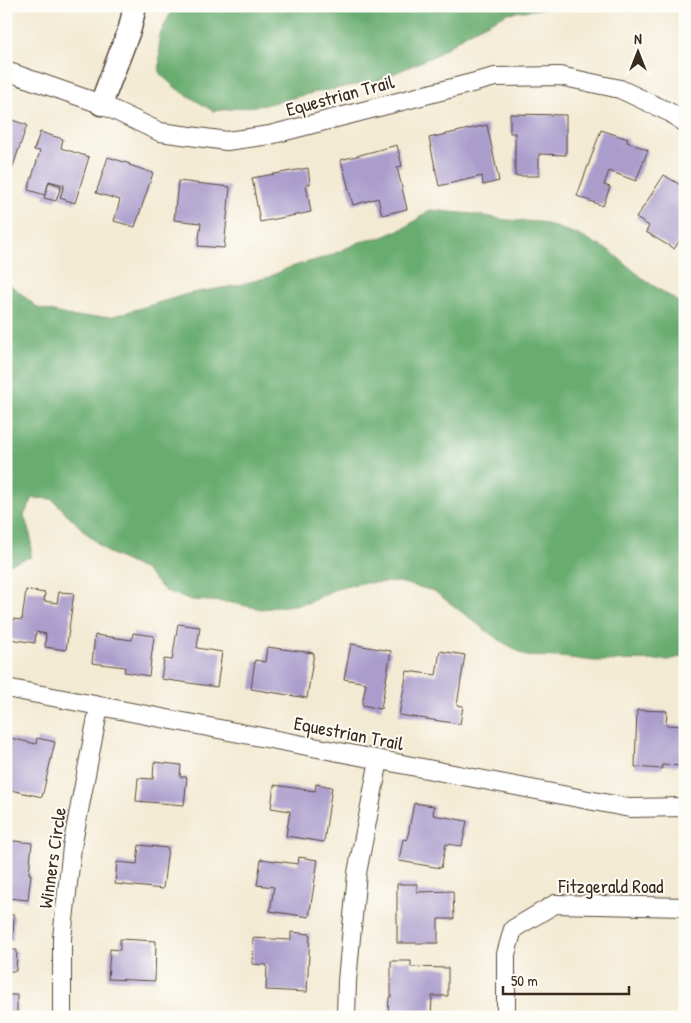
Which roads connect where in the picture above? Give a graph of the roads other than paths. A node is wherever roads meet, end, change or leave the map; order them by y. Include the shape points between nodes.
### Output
1 (135, 6) edge
2 (6, 71) edge
3 (101, 104) junction
4 (685, 123) edge
5 (6, 688) edge
6 (99, 706) junction
7 (379, 760) junction
8 (685, 807) edge
9 (685, 907) edge
10 (62, 1017) edge
11 (346, 1017) edge
12 (506, 1017) edge

1 - 3 street
2 - 3 street, Equestrian Trail
3 - 4 street, Equestrian Trail via 160,132 228,141 270,135 495,77 560,76 620,89
5 - 6 street, Equestrian Trail
6 - 7 street, Equestrian Trail
6 - 10 street, Winners Circle via 72,847 62,938
7 - 8 street, Equestrian Trail via 630,808
7 - 11 street via 357,873 346,981
9 - 12 street, Fitzgerald Road via 555,904 513,929 506,954

